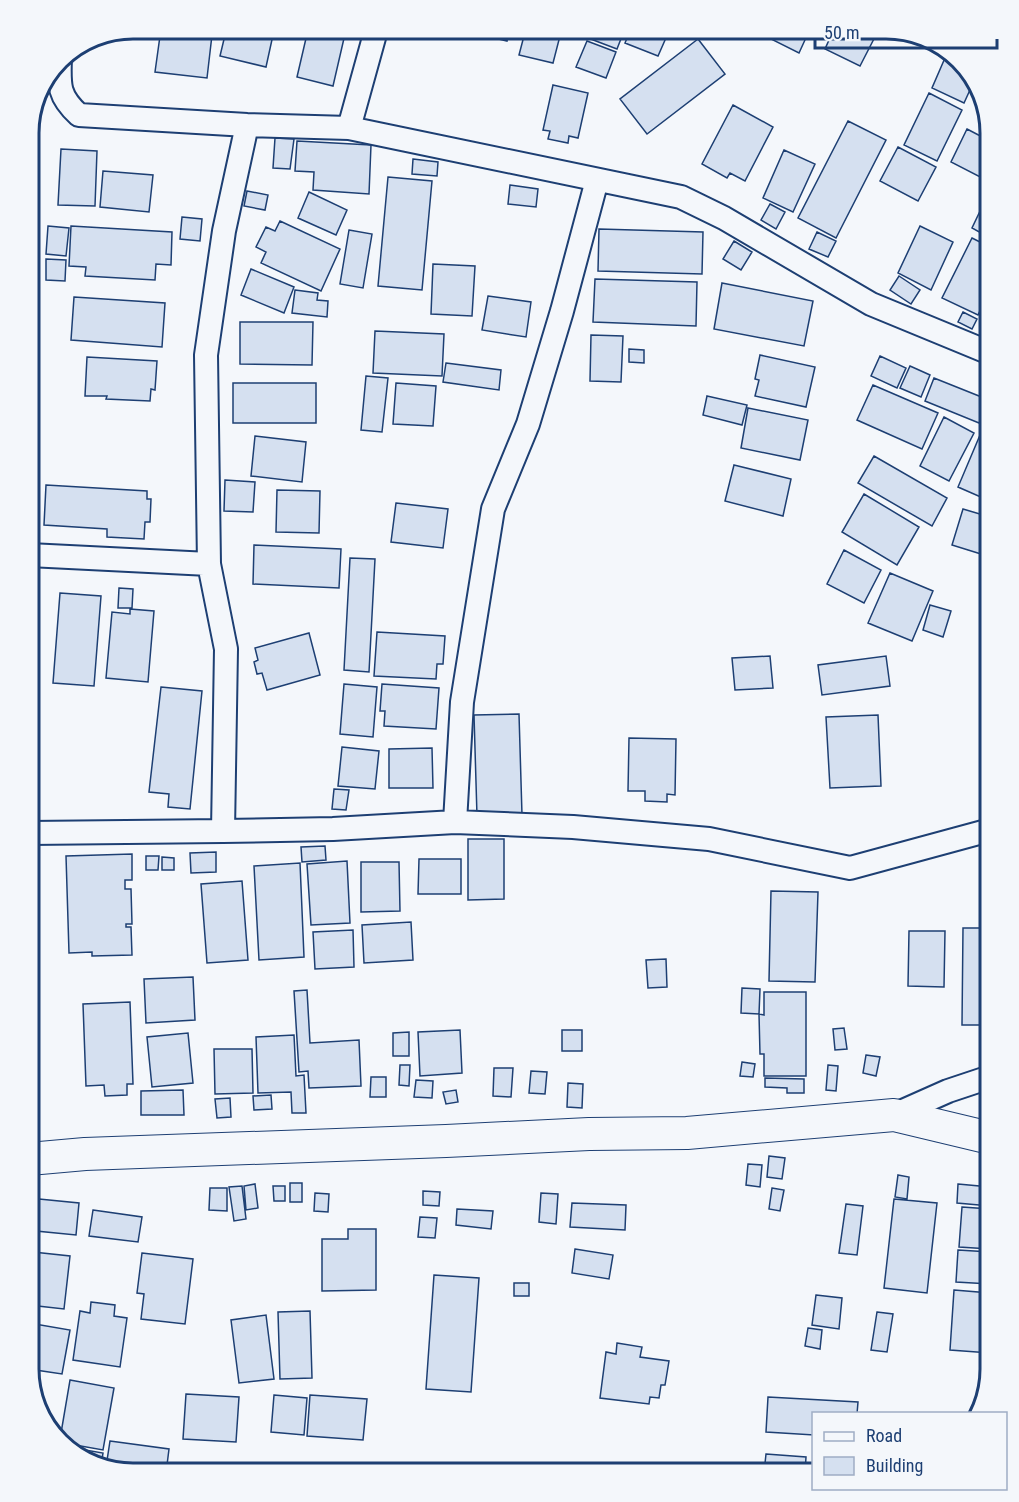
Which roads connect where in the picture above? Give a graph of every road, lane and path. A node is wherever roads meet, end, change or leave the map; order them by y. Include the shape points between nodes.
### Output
1 (374, 39) edge
2 (59, 75) edge
3 (247, 125) junction
4 (349, 128) junction
5 (597, 180) junction
6 (980, 350) edge
7 (39, 556) edge
8 (208, 564) junction
9 (455, 822) junction
10 (223, 831) junction
11 (39, 833) edge
12 (980, 833) edge
13 (980, 1080) edge
14 (894, 1115) junction
15 (980, 1136) edge
16 (39, 1158) edge

1 - 4 street
2 - 3 street via 66,103 79,115
3 - 4 street
3 - 8 street via 224,231 206,355
4 - 5 street
5 - 6 street via 681,197 871,304
5 - 9 street via 528,424 493,509 462,702
7 - 8 street
8 - 10 street via 226,649
9 - 10 street
9 - 12 street via 709,838 850,868
10 - 11 street
13 - 14 street
14 - 15 street
14 - 16 street via 687,1133

